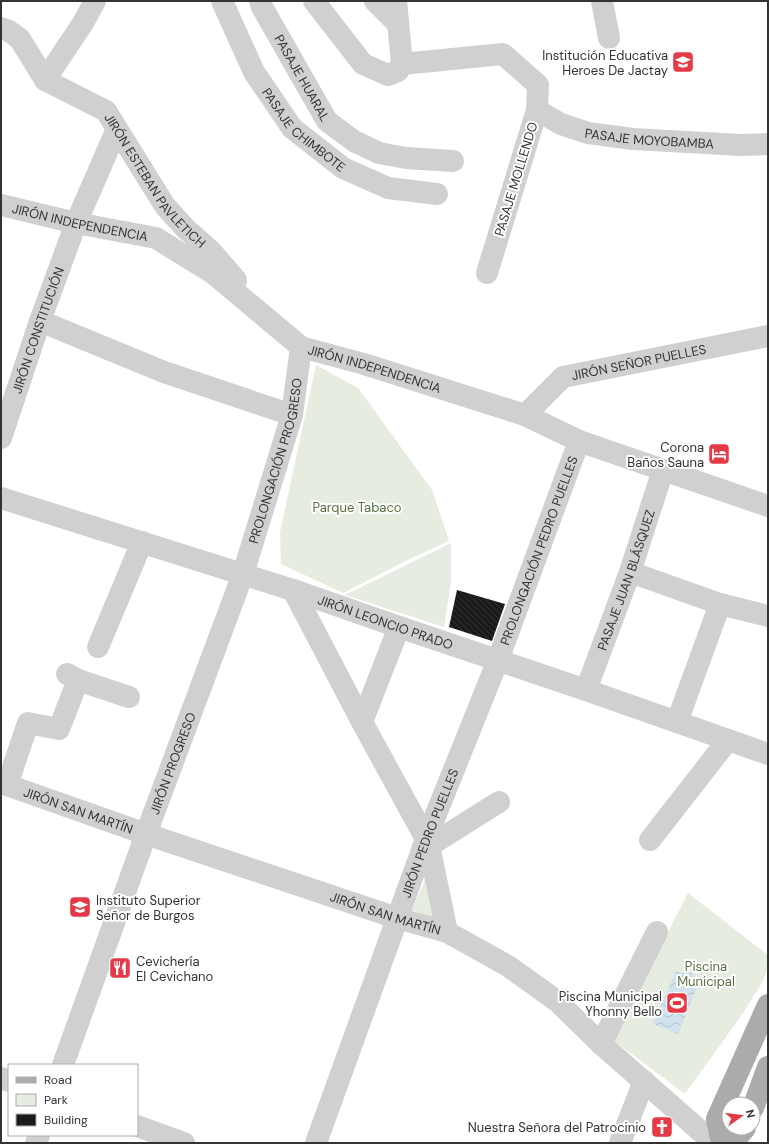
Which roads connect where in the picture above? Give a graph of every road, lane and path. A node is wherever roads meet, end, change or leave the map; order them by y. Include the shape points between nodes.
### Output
1 (95, 1) edge
2 (222, 1) edge
3 (260, 1) edge
4 (314, 1) edge
5 (375, 1) edge
6 (396, 1) edge
7 (602, 1) edge
8 (398, 24) junction
9 (1, 28) edge
10 (609, 38) dead end
11 (402, 64) junction
12 (46, 80) junction
13 (537, 110) junction
14 (117, 129) junction
15 (768, 144) edge
16 (453, 161) dead end
17 (437, 194) dead end
18 (1, 205) edge
19 (76, 223) junction
20 (487, 273) dead end
21 (266, 316) junction
22 (40, 321) junction
23 (768, 336) edge
24 (301, 347) junction
25 (525, 415) junction
26 (292, 416) junction
27 (3, 426) edge
28 (579, 441) junction
29 (663, 470) junction
30 (1, 498) edge
31 (768, 506) edge
32 (142, 542) junction
33 (630, 572) junction
34 (243, 574) junction
35 (293, 590) junction
36 (720, 604) junction
37 (768, 616) edge
38 (398, 628) junction
39 (98, 647) dead end
40 (498, 660) junction
41 (586, 690) junction
42 (129, 696) dead end
43 (362, 722) junction
44 (677, 722) junction
45 (728, 740) junction
46 (768, 754) edge
47 (4, 784) edge
48 (499, 802) dead end
49 (146, 834) junction
50 (650, 840) dead end
51 (427, 842) junction
52 (397, 918) junction
53 (447, 932) junction
54 (657, 932) dead end
55 (768, 1005) edge
56 (601, 1044) junction
57 (63, 1064) edge
58 (768, 1067) edge
59 (644, 1081) junction
60 (757, 1096) edge
61 (138, 1126) edge
62 (184, 1143) edge
63 (316, 1143) edge
64 (620, 1143) edge
65 (714, 1143) edge
66 (722, 1143) edge

1 - 12 street
2 - 17 street, PASAJE CHIMBOTE via 254,72 292,128 343,168 388,188
3 - 16 street, PASAJE HUARAL via 327,121 354,141 379,153 406,158
4 - 11 street via 363,64 388,75 398,72
5 - 8 street
6 - 8 street
7 - 10 street
8 - 11 street
9 - 12 street via 20,39
11 - 13 street, PASAJE MOLLENDO via 503,54 538,85
12 - 14 street, JIRÓN ESTEBAN PAVLETICH via 106,111
13 - 15 street, PASAJE MOYOBAMBA via 560,124 588,133 640,139 741,145
13 - 20 street, PASAJE MOLLENDO
14 - 19 street, JIRÓN CONSTITUCIÓN
14 - 21 street, JIRÓN ESTEBAN PAVLETICH via 165,206 210,250
18 - 19 street, JIRÓN INDEPENDENCIA
19 - 21 street, JIRÓN INDEPENDENCIA via 156,238 214,274
19 - 22 street, JIRÓN CONSTITUCIÓN
21 - 24 street, JIRÓN INDEPENDENCIA
22 - 26 street via 164,372
22 - 27 street, JIRÓN CONSTITUCIÓN
23 - 25 street, JIRÓN SEÑOR PUELLES via 563,377
24 - 25 street, JIRÓN INDEPENDENCIA via 364,364
24 - 26 street, PROLONGACIÓN PROGRESO
25 - 28 street, JIRÓN INDEPENDENCIA
26 - 34 street, PROLONGACIÓN PROGRESO
28 - 29 street, JIRÓN INDEPENDENCIA
28 - 40 street, PROLONGACIÓN PEDRO PUELLES
29 - 31 street, JIRÓN INDEPENDENCIA
29 - 33 street, PASAJE JUAN BLÁSQUEZ
30 - 32 street, JIRÓN LEONCIO PRADO
32 - 34 street, JIRÓN LEONCIO PRADO
32 - 39 street
33 - 36 street
33 - 41 street, PASAJE JUAN BLÁSQUEZ
34 - 35 street, JIRÓN LEONCIO PRADO
34 - 49 street, JIRÓN PROGRESO
35 - 38 street, JIRÓN LEONCIO PRADO
35 - 43 street
36 - 37 street
36 - 44 street
38 - 40 street, JIRÓN LEONCIO PRADO
38 - 43 street
40 - 41 street, JIRÓN LEONCIO PRADO
40 - 51 street, JIRÓN PEDRO PUELLES
41 - 44 street, JIRÓN LEONCIO PRADO
42 - 47 street via 72,677 58,729 28,723
43 - 51 street
44 - 45 street, JIRÓN LEONCIO PRADO
45 - 46 street, JIRÓN LEONCIO PRADO
45 - 50 street
47 - 49 street, JIRÓN SAN MARTÍN
48 - 51 street
49 - 52 street, JIRÓN SAN MARTÍN
49 - 57 street, JIRÓN PROGRESO
51 - 52 street, JIRÓN PEDRO PUELLES
51 - 53 street
52 - 53 street, JIRÓN SAN MARTÍN
52 - 63 street, JIRÓN PEDRO PUELLES
53 - 56 street, JIRÓN SAN MARTÍN via 508,966 557,1000
54 - 56 street
55 - 66 main road via 717,1119
56 - 59 street, JIRÓN SAN MARTÍN
58 - 60 main road
59 - 64 street
59 - 65 street, JIRÓN SAN MARTÍN
61 - 62 street

